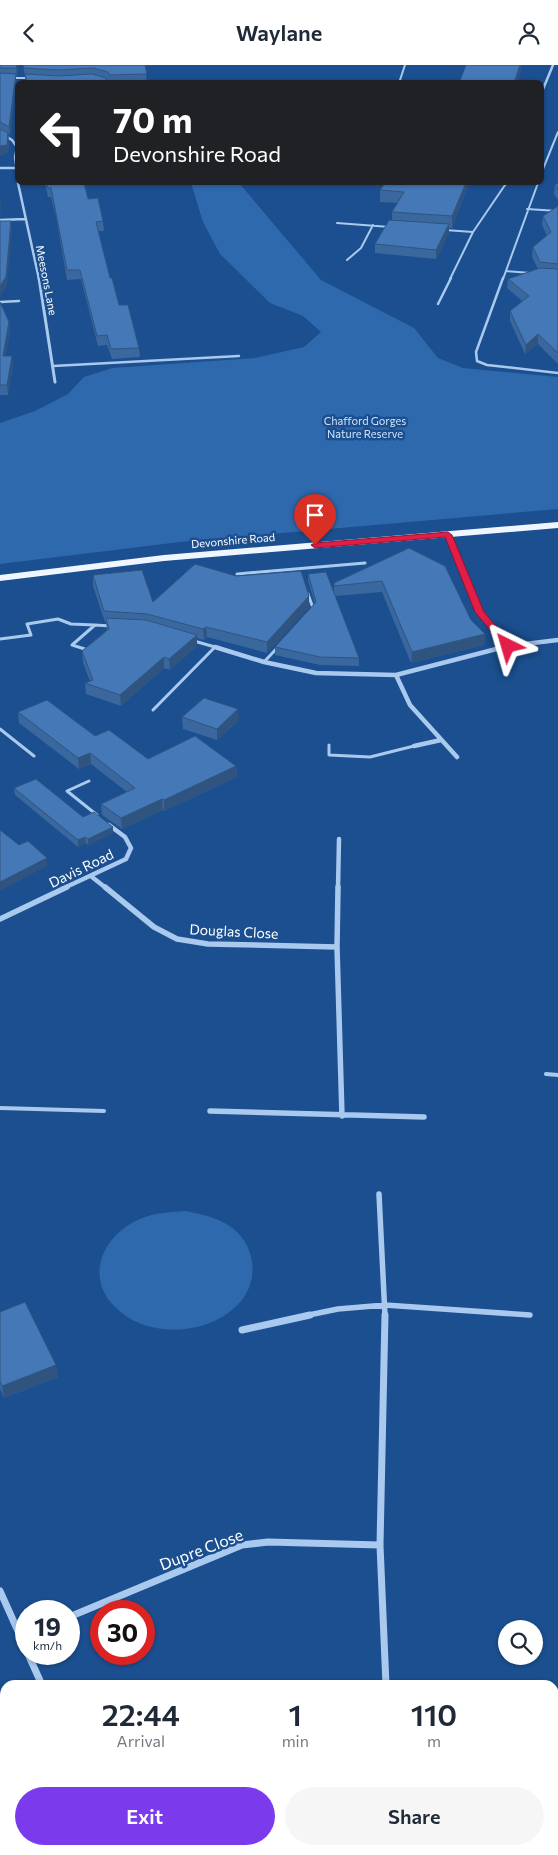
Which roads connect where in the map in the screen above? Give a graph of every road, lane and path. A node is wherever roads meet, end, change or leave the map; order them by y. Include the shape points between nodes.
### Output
1 (405, 65) edge
2 (553, 65) edge
3 (9, 78) edge
4 (31, 78) edge
5 (400, 80) edge
6 (544, 88) edge
7 (558, 132) edge
8 (0, 133) edge
9 (15, 143) edge
10 (544, 167) edge
11 (0, 168) edge
12 (15, 168) edge
13 (19, 185) edge
14 (505, 185) edge
15 (537, 185) edge
16 (527, 209) junction
17 (558, 211) edge
18 (25, 219) junction
19 (0, 220) edge
20 (337, 223) dead end
21 (373, 225) junction
22 (391, 227) edge
23 (436, 230) edge
24 (473, 232) junction
25 (347, 260) dead end
26 (506, 271) junction
27 (532, 273) edge
28 (19, 301) dead end
29 (0, 302) edge
30 (438, 304) dead end
31 (239, 356) dead end
32 (53, 366) junction
33 (558, 373) edge
34 (55, 382) dead end
35 (558, 525) edge
36 (448, 535) junction
37 (365, 563) dead end
38 (300, 569) junction
39 (237, 574) edge
40 (303, 577) edge
41 (0, 578) edge
42 (308, 593) edge
43 (307, 615) edge
44 (95, 625) junction
45 (112, 626) edge
46 (0, 639) edge
47 (190, 640) edge
48 (558, 641) edge
49 (282, 642) edge
50 (508, 646) junction
51 (215, 647) junction
52 (91, 651) edge
53 (264, 662) junction
54 (396, 675) junction
55 (153, 710) dead end
56 (0, 729) edge
57 (441, 740) junction
58 (329, 745) dead end
59 (414, 746) joint
60 (34, 756) dead end
61 (457, 757) dead end
62 (89, 781) dead end
63 (104, 821) joint
64 (339, 839) dead end
65 (92, 877) junction
66 (1, 918) edge
67 (337, 947) junction
68 (546, 1074) dead end
69 (558, 1075) edge
70 (0, 1108) edge
71 (104, 1111) dead end
72 (210, 1111) dead end
73 (342, 1116) junction
74 (424, 1117) dead end
75 (379, 1194) dead end
76 (385, 1305) junction
77 (530, 1315) dead end
78 (242, 1330) dead end
79 (380, 1545) junction
80 (0, 1591) edge
81 (80, 1612) edge
82 (15, 1619) edge
83 (33, 1665) edge
84 (40, 1680) edge
85 (386, 1680) edge

1 - 5 lane
2 - 6 street
3 - 4 lane
7 - 10 lane
8 - 9 street, Meesons Lane
11 - 12 street
13 - 18 street, Meesons Lane
14 - 24 lane
15 - 16 lane
16 - 17 lane
16 - 26 lane
18 - 19 street
18 - 32 street, Meesons Lane via 37,267
20 - 21 lane
21 - 22 lane
21 - 25 lane via 361,249
23 - 24 lane
24 - 30 lane
26 - 27 lane
26 - 33 lane via 476,352 477,361
28 - 29 lane
31 - 32 lane
32 - 34 street, Meesons Lane
35 - 36 main road, Devonshire Road
36 - 41 main road, Devonshire Road via 164,558
36 - 50 street via 480,612
37 - 38 lane
38 - 39 lane
38 - 40 lane
42 - 43 lane via 313,608
44 - 45 lane
44 - 46 lane via 71,624 58,619 27,624 30,635
44 - 52 lane via 72,645
47 - 51 lane
48 - 50 street
49 - 53 lane
50 - 54 street
51 - 53 street
51 - 55 lane
53 - 54 street via 316,673
54 - 57 street via 410,705
56 - 60 lane
57 - 59 street
57 - 61 street
58 - 59 lane via 329,755 370,757
62 - 63 lane via 67,791
63 - 65 street, Davis Road via 125,837 132,848 126,859
64 - 67 street
65 - 66 street, Davis Road
65 - 67 street, Douglas Close via 154,927 176,939
67 - 73 street
68 - 69 lane
70 - 71 lane
72 - 73 street
73 - 74 street
75 - 76 street
76 - 77 street
76 - 78 street via 338,1309
76 - 79 street
79 - 81 street, Dupre Close via 268,1542 242,1545
79 - 85 street
80 - 82 street
83 - 84 street

